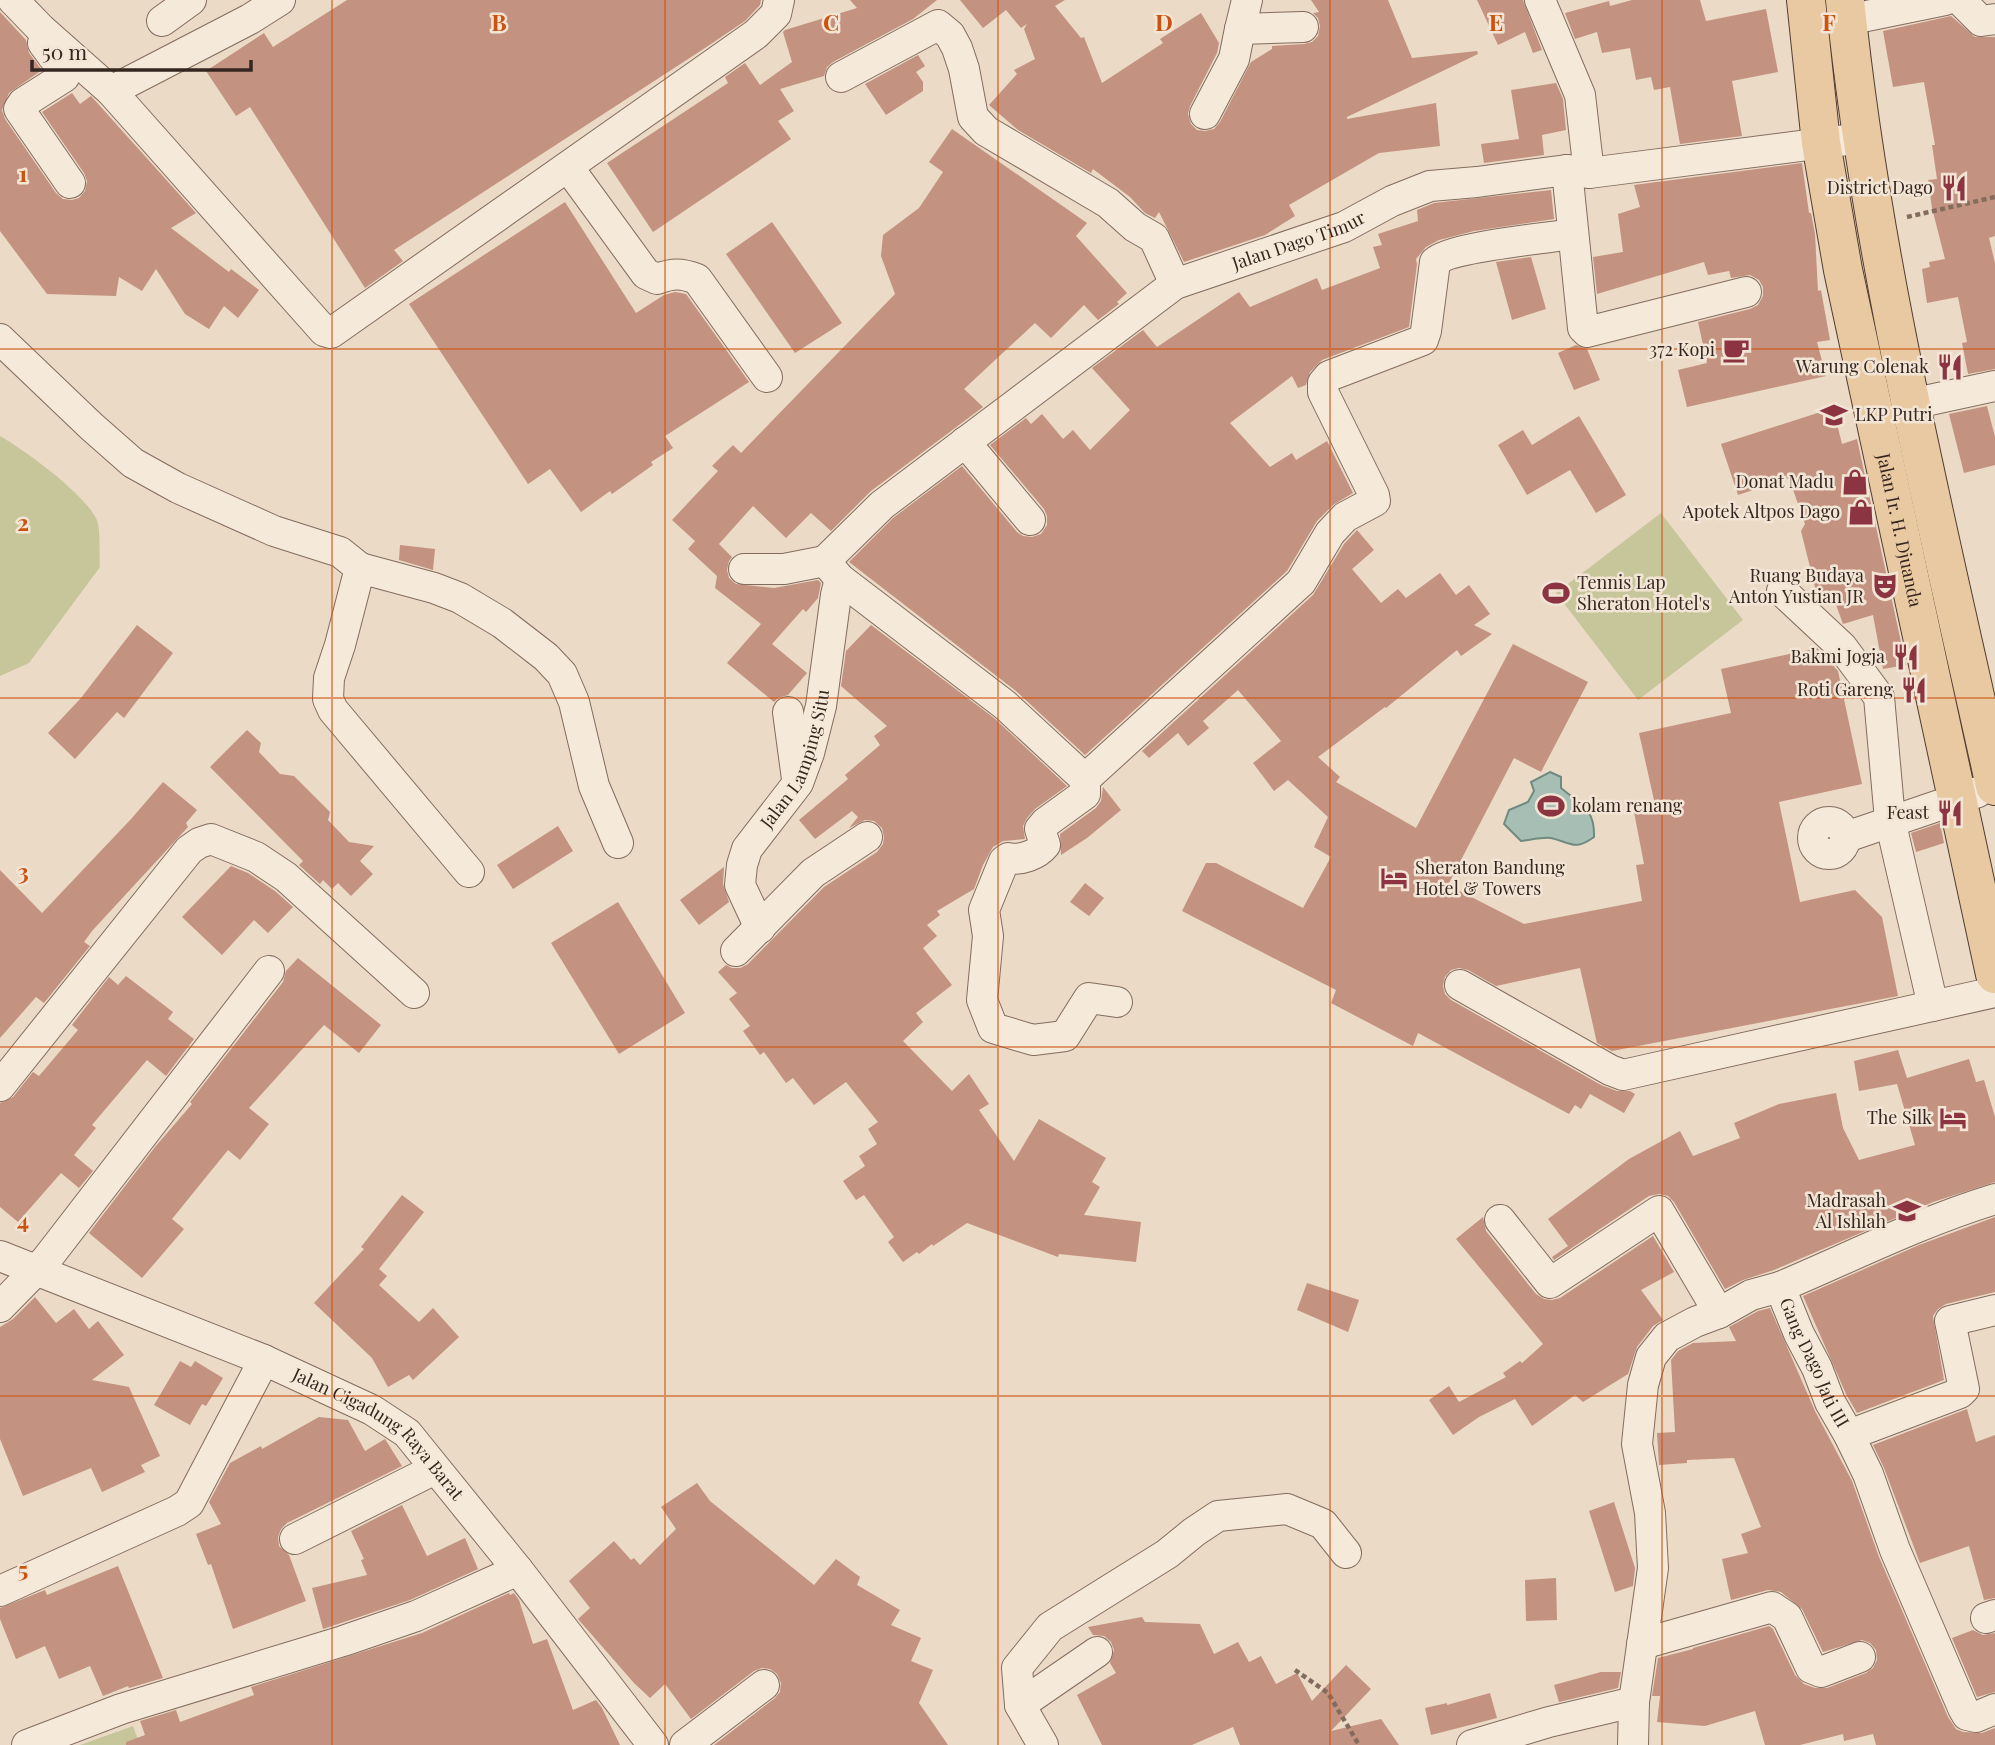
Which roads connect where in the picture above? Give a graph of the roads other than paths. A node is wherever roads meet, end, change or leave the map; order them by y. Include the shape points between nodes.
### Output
1 (13, 0) edge
2 (191, 0) edge
3 (280, 0) edge
4 (779, 0) edge
5 (1247, 0) edge
6 (1540, 0) edge
7 (1806, 0) edge
8 (1945, 0) edge
9 (1960, 0) edge
10 (243, 10) edge
11 (1846, 10) edge
12 (1995, 19) edge
13 (162, 21) dead end
14 (1303, 27) dead end
15 (1240, 29) junction
16 (841, 77) dead end
17 (111, 91) junction
18 (1205, 114) dead end
19 (1862, 138) junction
20 (1821, 143) junction
21 (568, 167) junction
22 (1578, 172) junction
23 (70, 183) dead end
24 (1573, 234) junction
25 (1175, 285) junction
26 (1746, 292) dead end
27 (0, 339) edge
28 (767, 377) dead end
29 (1995, 386) edge
30 (1912, 404) junction
31 (965, 442) junction
32 (1031, 520) dead end
33 (360, 568) junction
34 (744, 569) dead end
35 (833, 570) junction
36 (1782, 591) dead end
37 (788, 712) dead end
38 (1084, 779) junction
39 (798, 783) junction
40 (1995, 787) edge
41 (1958, 797) junction
42 (1891, 820) junction
43 (1846, 836) dead end
44 (867, 837) dead end
45 (618, 843) dead end
46 (1982, 856) edge
47 (469, 872) dead end
48 (760, 928) junction
49 (736, 951) dead end
50 (269, 971) dead end
51 (1995, 974) edge
52 (1460, 985) dead end
53 (1995, 992) edge
54 (414, 993) dead end
55 (1117, 1002) dead end
56 (1933, 1006) junction
57 (0, 1086) edge
58 (1995, 1199) edge
59 (1500, 1220) dead end
60 (0, 1256) edge
61 (36, 1271) junction
62 (1780, 1287) junction
63 (0, 1307) edge
64 (1995, 1310) edge
65 (1719, 1312) junction
66 (264, 1360) junction
67 (1849, 1435) junction
68 (435, 1469) junction
69 (295, 1539) dead end
70 (1346, 1553) dead end
71 (517, 1570) junction
72 (0, 1591) edge
73 (1642, 1644) junction
74 (1097, 1653) dead end
75 (1860, 1657) dead end
76 (764, 1685) dead end
77 (1634, 1702) junction
78 (1020, 1705) junction
79 (1995, 1709) edge
80 (27, 1745) edge
81 (653, 1745) edge
82 (685, 1745) edge
83 (1043, 1745) edge
84 (1472, 1745) edge
85 (1633, 1745) edge

1 - 17 street
1 - 23 street via 63,70 60,81 19,109
2 - 13 street
3 - 10 street
4 - 21 street via 776,14 756,34
5 - 15 street
6 - 22 street via 1580,95
7 - 20 main road, Jalan Ir. H. Djuanda
8 - 11 street
9 - 12 street via 1981,22
10 - 17 street
11 - 19 main road
14 - 15 street
15 - 18 street via 1234,59
16 - 25 street via 938,25 957,48 973,117 986,131 1108,204 1154,238
17 - 21 street via 324,331 331,333
19 - 20 street, Jalan Dago Timur
19 - 30 main road
20 - 22 street, Jalan Dago Timur
20 - 41 main road, Jalan Ir. H. Djuanda via 1843,270
21 - 28 street via 646,274 657,279 672,273 697,279
22 - 24 street
22 - 25 street, Jalan Dago Timur via 1430,186 1344,227
24 - 26 street via 1587,332
24 - 38 street via 1440,257 1435,262 1423,340 1329,376 1323,392 1375,500 1345,517 1301,582
25 - 31 street, Jalan Dago Timur
27 - 33 street via 132,463 274,531 340,552
29 - 30 street
30 - 40 main road
31 - 32 street
31 - 35 street, Jalan Dago Timur via 882,505
33 - 45 street via 460,598 502,623 562,674 574,702 594,786
33 - 47 street via 329,678 328,699
34 - 35 street
35 - 38 street via 1005,705
35 - 39 street, Jalan Lamping Situ via 821,706
36 - 42 street via 1842,647 1879,696
37 - 39 street
38 - 55 street via 1085,794 1040,829 1045,845 1040,852 1004,861 984,910 988,936 982,1000 993,1028 1033,1040 1065,1036 1089,998
39 - 48 street, Jalan Lamping Situ via 747,849 742,865 740,885
40 - 41 street
41 - 42 street
41 - 46 main road, Jalan Ir. H. Djuanda
42 - 43 street
42 - 56 street
44 - 48 street via 813,873
46 - 51 main road, Jalan Ir. H. Djuanda
48 - 49 street
50 - 61 street
52 - 56 street via 1623,1075
53 - 56 street
54 - 57 street via 286,877 256,857 211,839 189,850
58 - 62 street
59 - 65 street via 1550,1283 1659,1211
60 - 61 street, Jalan Cigadung Raya Barat
61 - 63 street
61 - 66 street, Jalan Cigadung Raya Barat
62 - 65 street, Gang Dago Jati III via 1751,1295
62 - 67 street, Gang Dago Jati III
64 - 67 street via 1950,1321 1964,1389 1960,1393
65 - 73 street, Gang Dago Jati III via 1667,1337 1651,1357 1643,1385 1637,1444 1650,1513 1653,1568
66 - 68 street, Jalan Cigadung Raya Barat via 372,1410 407,1433
66 - 72 street via 189,1503
67 - 79 street, Gang Dago Jati III via 1963,1708 1976,1717
68 - 69 street
68 - 71 street, Jalan Cigadung Raya Barat
70 - 78 street via 1324,1524 1287,1508 1218,1516 1167,1554 1050,1626 1017,1668
71 - 80 street via 416,1616 121,1709
71 - 81 street, Jalan Cigadung Raya Barat
73 - 75 street via 1772,1607 1787,1617 1811,1668 1822,1672
73 - 77 street, Gang Dago Jati III
74 - 78 street
76 - 82 street
77 - 84 street
77 - 85 street, Gang Dago Jati III
78 - 83 street

